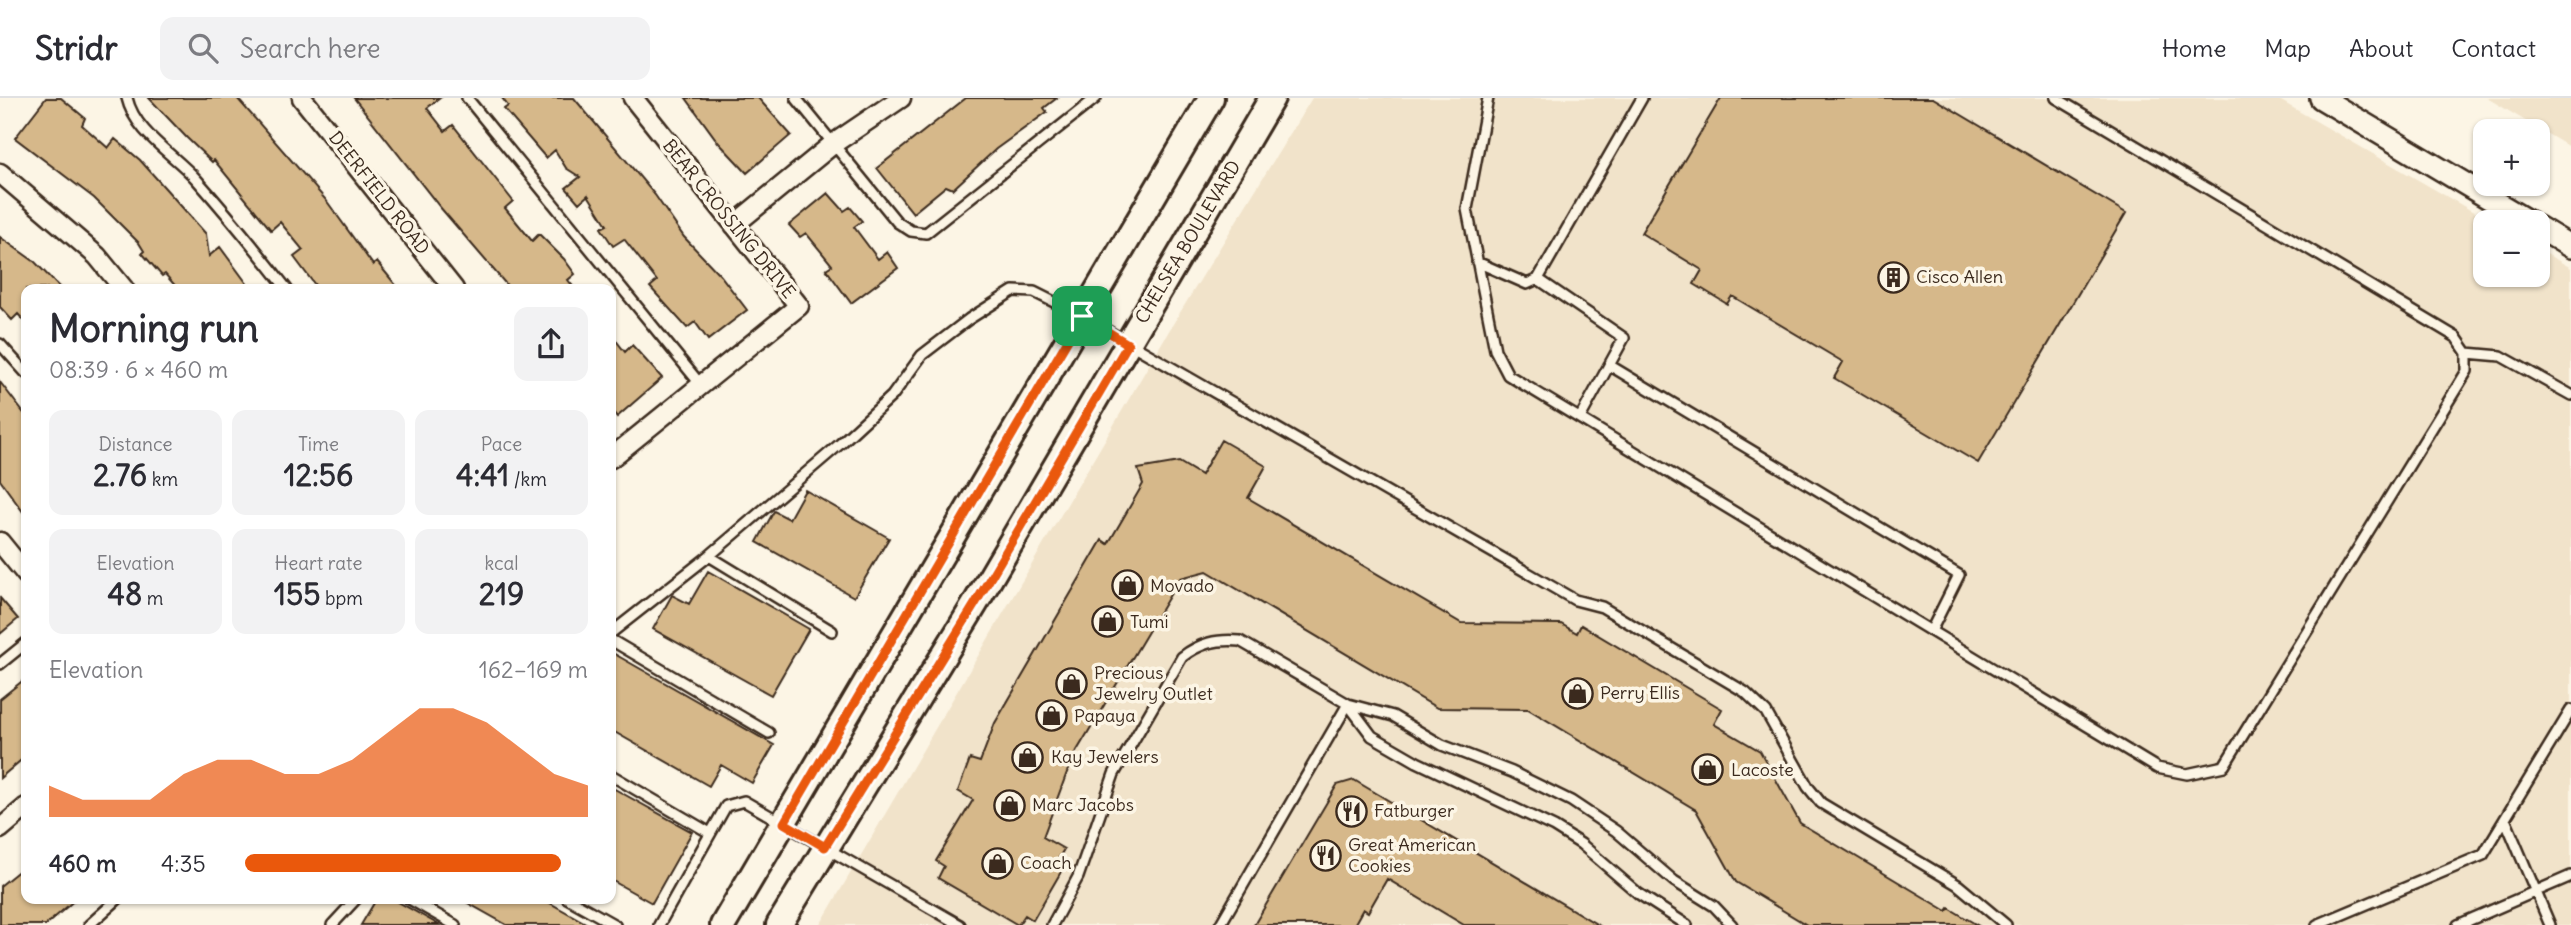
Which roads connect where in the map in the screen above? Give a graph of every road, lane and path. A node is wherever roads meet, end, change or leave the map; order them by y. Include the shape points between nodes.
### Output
1 (127, 98) edge
2 (302, 98) edge
3 (467, 98) edge
4 (633, 98) edge
5 (796, 98) edge
6 (901, 98) edge
7 (1096, 98) edge
8 (1211, 98) edge
9 (1272, 98) edge
10 (1488, 98) edge
11 (1642, 98) edge
12 (2056, 98) edge
13 (2321, 98) edge
14 (833, 144) junction
15 (0, 173) edge
16 (2509, 210) edge
17 (734, 225) junction
18 (2550, 234) edge
19 (2570, 245) edge
20 (1477, 262) junction
21 (1538, 279) junction
22 (120, 284) edge
23 (283, 284) edge
24 (450, 284) edge
25 (1082, 316) junction
26 (0, 344) edge
27 (1128, 344) junction
28 (2467, 353) junction
29 (1609, 365) junction
30 (21, 367) edge
31 (701, 385) junction
32 (2571, 395) edge
33 (1580, 418) junction
34 (616, 454) edge
35 (0, 542) edge
36 (709, 556) junction
37 (21, 568) edge
38 (616, 629) edge
39 (832, 631) dead end
40 (1931, 631) junction
41 (616, 643) edge
42 (21, 647) edge
43 (0, 664) edge
44 (1348, 704) junction
45 (2571, 710) edge
46 (769, 733) dead end
47 (616, 778) edge
48 (21, 811) edge
49 (2505, 819) junction
50 (784, 823) junction
51 (0, 829) edge
52 (710, 833) junction
53 (825, 847) junction
54 (2571, 876) edge
55 (2536, 892) junction
56 (112, 904) edge
57 (351, 904) edge
58 (418, 904) edge
59 (578, 904) edge
60 (89, 925) edge
61 (332, 925) edge
62 (455, 925) edge
63 (615, 925) edge
64 (659, 925) edge
65 (723, 925) edge
66 (779, 925) edge
67 (960, 925) edge
68 (1052, 925) edge
69 (1220, 925) edge
70 (1687, 925) edge
71 (1732, 925) edge
72 (2006, 925) edge
73 (2317, 925) edge
74 (2458, 925) edge
75 (2550, 925) edge

1 - 23 lane via 139,124 195,177
2 - 24 street, DEERFIELD ROAD
3 - 31 lane
4 - 17 street, BEAR CROSSING DRIVE
5 - 14 lane
6 - 14 street
7 - 14 lane via 926,233 911,232 897,222
8 - 25 main road
9 - 27 main road, CHELSEA BOULEVARD
10 - 20 lane via 1467,209
11 - 21 lane
12 - 28 lane via 2456,337
13 - 16 street
14 - 17 street
15 - 22 street via 97,256
17 - 31 street, BEAR CROSSING DRIVE via 799,306
18 - 19 street
20 - 21 lane via 1527,284
20 - 33 lane via 1495,350 1508,375
21 - 29 lane via 1624,338
25 - 27 lane
25 - 36 lane via 1034,292 1013,291 969,318 922,355 874,413
25 - 50 main road
26 - 30 lane
27 - 53 main road, CHELSEA BOULEVARD
27 - 72 lane via 1575,600 1602,607 1745,692 1766,712 1821,803 1958,885
28 - 32 lane via 2501,356
28 - 40 lane via 2467,371 2224,766 2188,774 2157,768
29 - 33 lane
29 - 40 lane via 1959,575
31 - 34 street
33 - 40 lane
35 - 37 street
36 - 38 lane
36 - 39 lane
41 - 46 lane
42 - 43 lane
44 - 68 lane via 1240,641 1222,640 1193,648 1182,657 1114,774 1078,877
44 - 69 lane
44 - 70 lane via 1373,736 1554,827 1639,894
44 - 71 lane via 1393,716 1442,745 1571,801 1616,831 1674,881 1714,906
45 - 49 lane
47 - 52 lane
48 - 51 street
49 - 55 lane
49 - 73 lane via 2483,855
50 - 52 lane via 744,801 734,802 726,806
50 - 53 lane
50 - 65 main road
52 - 64 lane
53 - 66 main road, CHELSEA BOULEVARD
53 - 67 lane
54 - 55 lane
55 - 74 lane
55 - 75 lane
56 - 60 lane
57 - 61 lane
58 - 62 lane
59 - 63 lane

